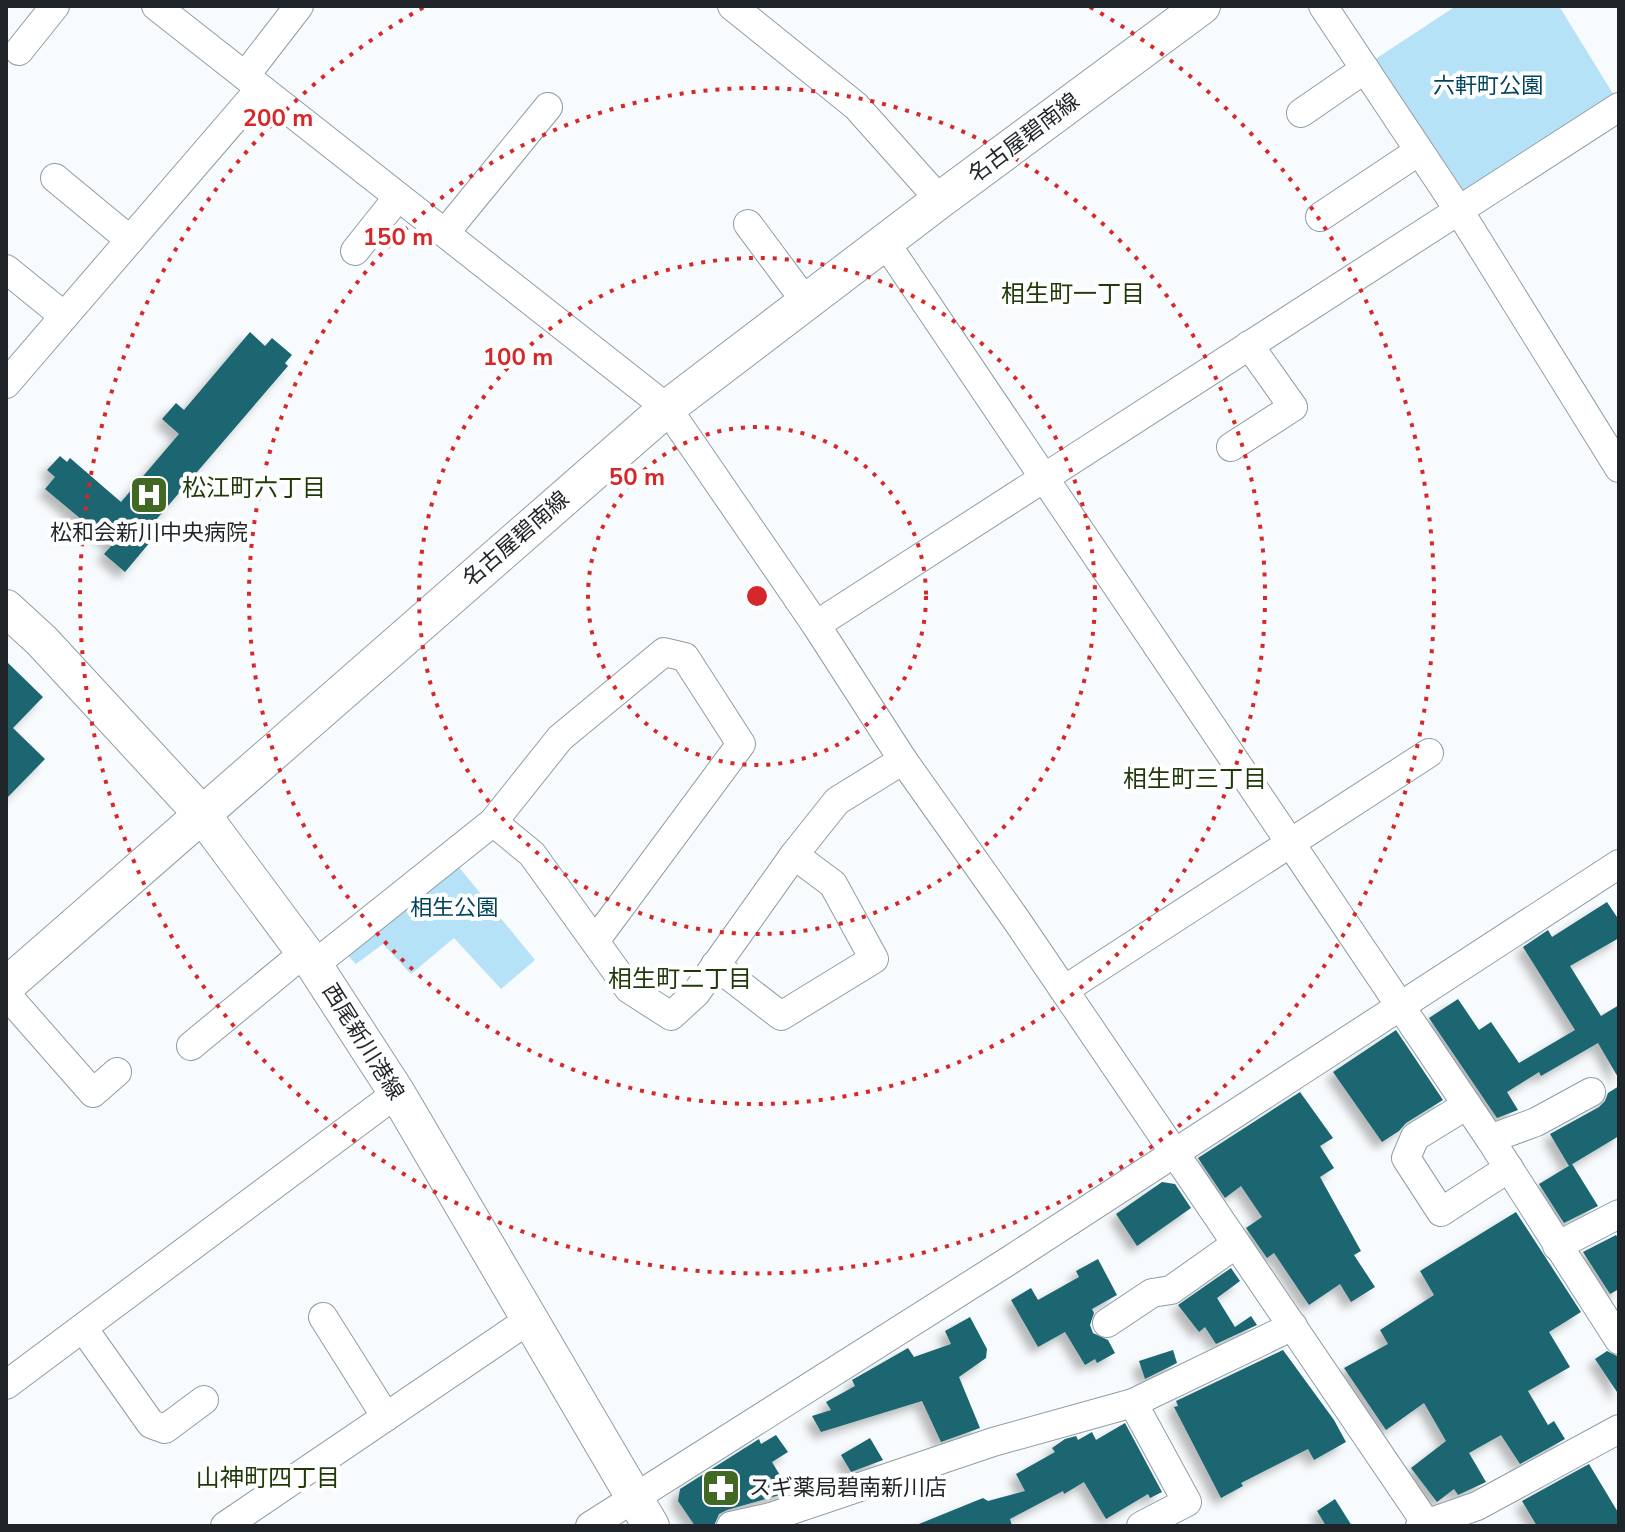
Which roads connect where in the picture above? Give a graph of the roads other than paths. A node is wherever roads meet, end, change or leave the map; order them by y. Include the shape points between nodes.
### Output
1 (55, 6) edge
2 (156, 6) edge
3 (299, 6) edge
4 (732, 6) edge
5 (1202, 6) edge
6 (1323, 6) edge
7 (19, 51) dead end
8 (1365, 69) junction
9 (252, 82) junction
10 (548, 107) dead end
11 (1619, 107) edge
12 (1301, 113) dead end
13 (1419, 151) junction
14 (55, 178) dead end
15 (398, 197) junction
16 (940, 200) junction
17 (1458, 209) junction
18 (1320, 217) dead end
19 (748, 224) dead end
20 (445, 233) junction
21 (130, 240) junction
22 (885, 242) junction
23 (355, 251) dead end
24 (6, 269) edge
25 (806, 302) junction
26 (64, 316) junction
27 (1249, 345) junction
28 (11, 367) edge
29 (667, 408) junction
30 (1231, 447) dead end
31 (1619, 468) edge
32 (1044, 476) junction
33 (6, 608) edge
34 (816, 625) junction
35 (1429, 753) dead end
36 (903, 760) junction
37 (201, 813) junction
38 (493, 822) junction
39 (1290, 842) junction
40 (794, 855) junction
41 (1619, 864) edge
42 (595, 941) junction
43 (310, 958) junction
44 (715, 965) junction
45 (6, 986) edge
46 (1064, 990) junction
47 (6, 994) edge
48 (1401, 1005) junction
49 (191, 1046) dead end
50 (117, 1072) dead end
51 (1591, 1092) dead end
52 (397, 1093) junction
53 (1467, 1105) junction
54 (1490, 1139) junction
55 (1173, 1152) junction
56 (1509, 1168) junction
57 (1619, 1214) edge
58 (1236, 1244) junction
59 (1557, 1246) junction
60 (323, 1317) dead end
61 (530, 1319) junction
62 (1107, 1323) dead end
63 (1293, 1326) junction
64 (83, 1328) junction
65 (1619, 1340) edge
66 (6, 1385) edge
67 (204, 1400) dead end
68 (1133, 1403) junction
69 (386, 1417) junction
70 (1619, 1429) edge
71 (643, 1512) edge
72 (1424, 1525) edge
73 (225, 1526) edge
74 (590, 1526) edge
75 (731, 1526) edge
76 (1141, 1526) edge

1 - 7 street
2 - 9 street
3 - 9 street
4 - 16 street via 856,106
5 - 16 main road, 名古屋碧南線
6 - 8 street
8 - 12 street
8 - 13 street
9 - 15 street
9 - 21 street
10 - 20 street
11 - 17 street
13 - 17 street
13 - 18 street
14 - 21 street
15 - 20 street
15 - 23 street
16 - 22 main road, 名古屋碧南線
17 - 27 street
17 - 31 street
19 - 25 street
20 - 29 street
21 - 26 street
22 - 25 main road, 名古屋碧南線
22 - 32 street
24 - 26 street
25 - 29 main road, 名古屋碧南線
26 - 28 street
27 - 30 street via 1293,407
27 - 32 street
29 - 34 street
29 - 37 main road, 名古屋碧南線
32 - 34 street
32 - 39 street
33 - 37 main road, 西尾新川港線
34 - 36 street
35 - 39 street
36 - 40 street via 837,801
36 - 46 street
37 - 43 main road, 西尾新川港線
37 - 45 main road, 名古屋碧南線
38 - 42 street via 532,854
38 - 42 street via 560,738 664,652 685,657 741,744
38 - 43 street
39 - 46 street
39 - 48 street
40 - 44 street
40 - 44 street via 833,884 874,959 781,1016
41 - 48 street
42 - 44 street via 629,989 671,1016
43 - 49 street
43 - 52 main road, 西尾新川港線
46 - 55 street
47 - 50 street via 93,1093
48 - 53 street
48 - 55 street
51 - 54 street
52 - 61 main road, 西尾新川港線
52 - 64 street
53 - 54 street
53 - 56 street via 1415,1137 1406,1158 1441,1212
54 - 56 street
55 - 58 street
55 - 71 street
56 - 59 street
57 - 59 street
58 - 62 street via 1171,1290 1152,1293
58 - 63 street
59 - 65 street
60 - 69 street
61 - 69 street
61 - 71 main road, 西尾新川港線
63 - 68 street
63 - 72 street
64 - 66 street
64 - 67 street via 151,1424 165,1429
68 - 75 street
68 - 76 street via 1187,1502
69 - 73 street
70 - 72 street via 1477,1506
71 - 74 street

